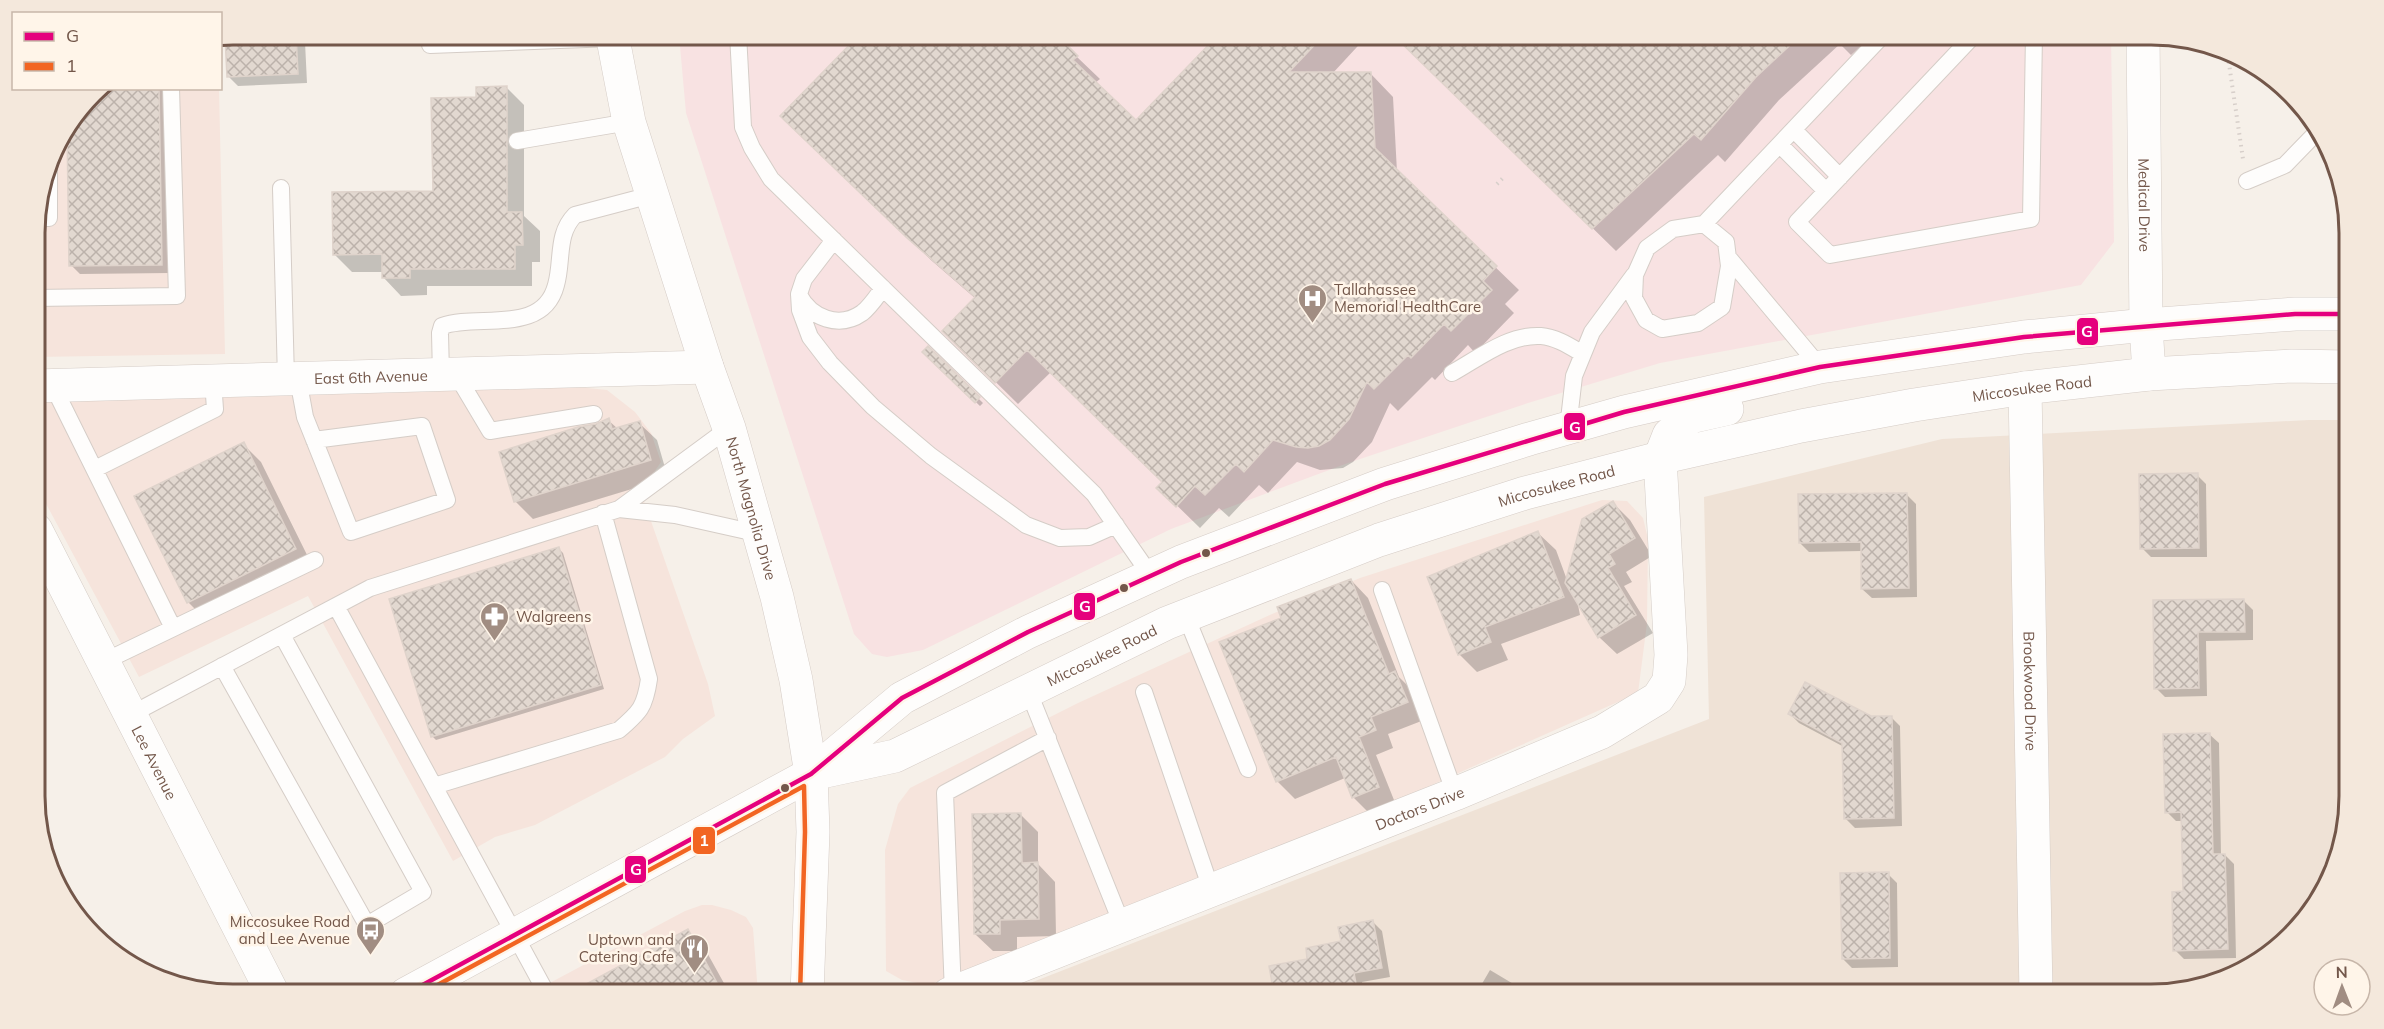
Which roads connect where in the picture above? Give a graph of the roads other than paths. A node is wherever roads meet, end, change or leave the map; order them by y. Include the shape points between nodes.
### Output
1 (614, 45) edge
2 (738, 45) edge
3 (1874, 45) edge
4 (1965, 45) edge
5 (2034, 45) edge
6 (2144, 45) edge
7 (171, 90) edge
8 (629, 122) junction
9 (1794, 130) junction
10 (2312, 137) edge
11 (517, 141) dead end
12 (1780, 145) junction
13 (1840, 177) junction
14 (2247, 182) road end
15 (282, 188) dead end
16 (1826, 191) junction
17 (651, 195) junction
18 (49, 196) edge
19 (45, 218) edge
20 (1704, 224) junction
21 (834, 240) junction
22 (1728, 257) junction
23 (1635, 274) junction
24 (883, 288) junction
25 (799, 294) junction
26 (45, 298) edge
27 (2339, 314) edge
28 (2146, 325) junction
29 (1583, 354) junction
30 (1886, 358) junction
31 (707, 367) junction
32 (1820, 367) junction
33 (2339, 367) edge
34 (1452, 373) dead end
35 (448, 374) junction
36 (2149, 375) junction
37 (292, 379) junction
38 (213, 381) junction
39 (45, 386) edge
40 (45, 388) edge
41 (2025, 388) junction
42 (594, 414) dead end
43 (729, 428) junction
44 (1568, 428) junction
45 (314, 440) junction
46 (1660, 458) junction
47 (95, 469) junction
48 (611, 511) junction
49 (1116, 525) junction
50 (760, 534) junction
51 (45, 548) edge
52 (315, 560) dead end
53 (1151, 576) junction
54 (1382, 590) dead end
55 (336, 606) junction
56 (1186, 616) junction
57 (173, 628) junction
58 (282, 635) junction
59 (103, 662) junction
60 (222, 666) junction
61 (1028, 690) junction
62 (1144, 692) dead end
63 (130, 715) junction
64 (1048, 738) junction
65 (1248, 769) dead end
66 (811, 774) junction
67 (434, 786) junction
68 (1455, 794) junction
69 (1212, 892) junction
70 (1124, 927) junction
71 (516, 936) junction
72 (268, 984) edge
73 (425, 984) edge
74 (542, 984) edge
75 (807, 984) edge
76 (951, 984) edge
77 (977, 984) edge
78 (2036, 984) edge

1 - 8 street, North Magnolia Drive
2 - 21 lane via 743,127 752,148 771,179
3 - 9 lane
4 - 13 lane
5 - 16 lane via 2031,219 1830,255 1797,222
6 - 28 street, Medical Drive
7 - 26 lane via 177,296
8 - 11 lane
8 - 17 street, North Magnolia Drive
9 - 12 lane
9 - 13 lane
10 - 14 lane via 2285,165
12 - 16 lane
12 - 20 lane
13 - 16 lane
15 - 37 lane
17 - 31 street, North Magnolia Drive
17 - 35 lane via 575,215 568,222 562,236 556,287 545,306 510,321 453,322 442,326
18 - 19 lane via 49,218
20 - 22 lane via 1726,242
20 - 23 lane via 1673,230 1647,248
21 - 24 lane
21 - 25 lane via 804,279
22 - 23 lane via 1722,306 1698,323 1662,328 1646,320 1634,298
22 - 32 lane
23 - 29 lane via 1592,332
24 - 25 lane via 864,312 850,320 826,320 804,304
24 - 49 lane via 1094,494
25 - 49 lane via 810,337 828,360 873,407 940,463 1026,525 1060,538 1089,537
27 - 28 street, Miccosukee Road
28 - 30 street, Miccosukee Road via 2024,337
28 - 36 street, Medical Drive
29 - 34 lane via 1540,336 1511,340
29 - 44 lane via 1574,376
30 - 32 street, Miccosukee Road
30 - 46 street via 1849,384 1691,417 1669,435
31 - 35 street, East 6th Avenue
31 - 43 street, North Magnolia Drive
32 - 44 street, Miccosukee Road
33 - 36 street, Miccosukee Road
35 - 37 street, East 6th Avenue
35 - 42 lane via 490,431
36 - 41 street, Miccosukee Road
37 - 38 street, East 6th Avenue
37 - 45 lane
38 - 39 street, East 6th Avenue
38 - 47 lane via 215,409
40 - 47 lane
41 - 46 street, Miccosukee Road via 1834,420
41 - 78 street, Brookwood Drive
43 - 48 lane
43 - 50 street, North Magnolia Drive
44 - 53 street, Miccosukee Road via 1385,484
45 - 45 lane via 351,532 447,500 422,426
46 - 56 street, Miccosukee Road via 1525,493 1379,540
46 - 68 street, Doctors Drive via 1671,655 1669,681 1658,698 1602,732
47 - 57 lane
48 - 50 lane via 675,515
48 - 55 lane via 370,588
48 - 67 lane via 649,679 646,700 636,716 619,730
49 - 53 lane
50 - 66 street, North Magnolia Drive via 796,680
51 - 59 street, Lee Avenue
52 - 57 lane
53 - 66 street, Miccosukee Road via 1028,632 902,698
54 - 68 lane
55 - 58 lane
55 - 67 lane
56 - 61 street, Miccosukee Road
56 - 65 lane
57 - 59 lane
58 - 60 lane
58 - 60 lane via 423,892 367,925
59 - 63 street, Lee Avenue
60 - 63 lane
61 - 64 lane
61 - 66 street, Miccosukee Road via 896,756
62 - 69 lane
63 - 72 street, Lee Avenue
64 - 70 lane
64 - 76 lane via 945,793
66 - 71 street, Miccosukee Road
66 - 75 street, North Magnolia Drive via 813,832
67 - 71 lane
68 - 69 street, Doctors Drive
69 - 70 street, Doctors Drive
70 - 77 street, Doctors Drive
71 - 73 street, Miccosukee Road
71 - 74 lane

